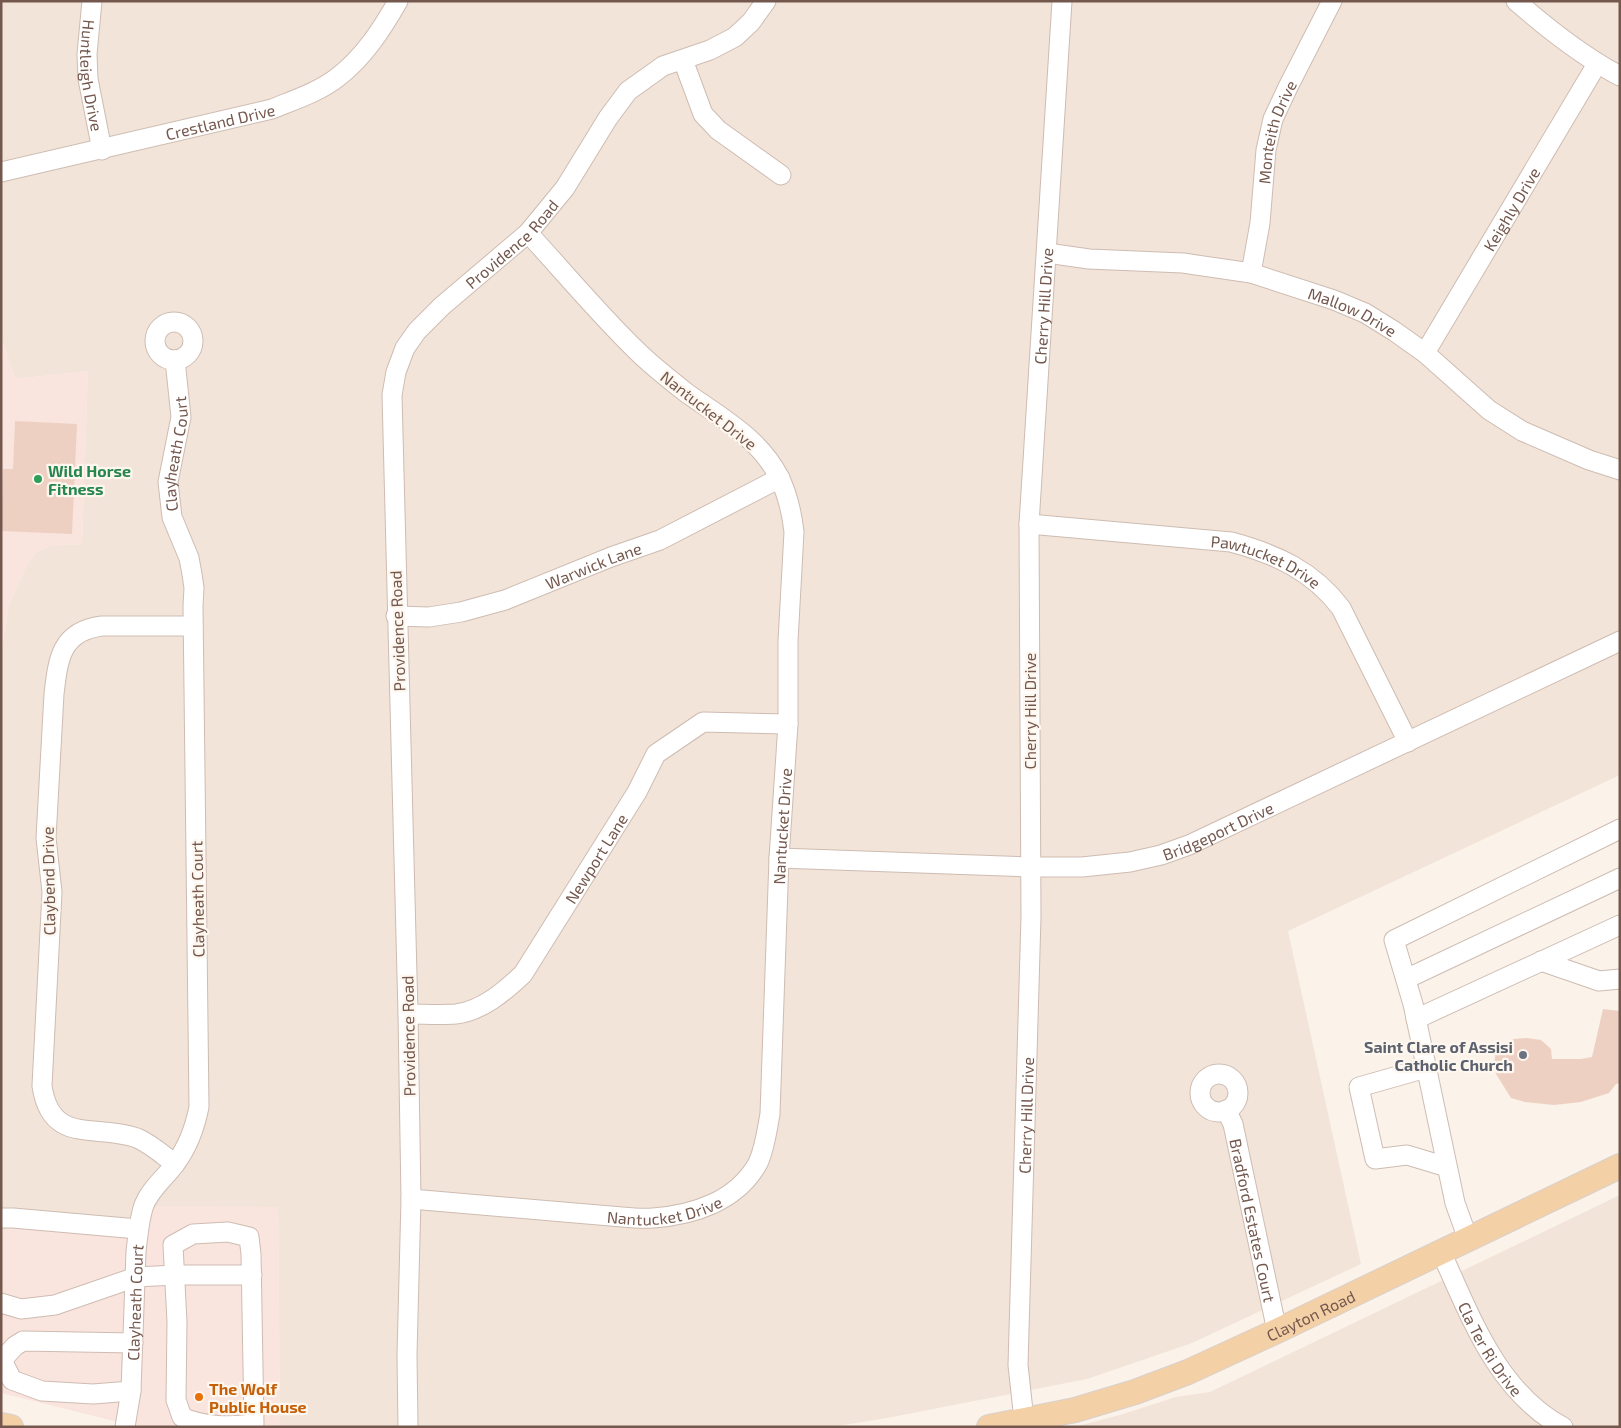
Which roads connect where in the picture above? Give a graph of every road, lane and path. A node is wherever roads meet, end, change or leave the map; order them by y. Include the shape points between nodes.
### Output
1 (92, 1) edge
2 (398, 1) edge
3 (766, 1) edge
4 (1062, 1) edge
5 (1332, 1) edge
6 (1516, 1) edge
7 (683, 60) junction
8 (1597, 64) junction
9 (1620, 76) edge
10 (102, 150) junction
11 (1, 172) edge
12 (781, 175) dead end
13 (528, 234) junction
14 (1047, 253) junction
15 (1251, 273) junction
16 (1425, 353) junction
17 (175, 360) dead end
18 (1620, 470) edge
19 (780, 478) junction
20 (1029, 524) junction
21 (396, 616) junction
22 (193, 626) junction
23 (1620, 641) edge
24 (788, 724) junction
25 (1408, 742) junction
26 (1620, 829) edge
27 (779, 858) junction
28 (1030, 867) junction
29 (1620, 878) edge
30 (1620, 925) edge
31 (1541, 962) junction
32 (1406, 979) junction
33 (1620, 979) edge
34 (1414, 1011) junction
35 (408, 1014) junction
36 (1426, 1068) junction
37 (1226, 1110) dead end
38 (175, 1164) junction
39 (1620, 1166) edge
40 (1447, 1167) junction
41 (411, 1199) junction
42 (1, 1218) edge
43 (138, 1229) junction
44 (1468, 1239) junction
45 (1441, 1252) junction
46 (176, 1275) junction
47 (252, 1275) junction
48 (136, 1277) junction
49 (1, 1303) edge
50 (1278, 1331) junction
51 (133, 1343) junction
52 (2, 1359) edge
53 (131, 1391) junction
54 (1024, 1420) junction
55 (1, 1425) edge
56 (11, 1427) edge
57 (125, 1427) edge
58 (408, 1427) edge
59 (989, 1427) edge
60 (1563, 1427) edge

1 - 10 street, Huntleigh Drive via 88,79
2 - 10 street, Crestland Drive via 363,54 338,78 306,96 272,109
3 - 7 street, Providence Road via 735,37
4 - 14 street, Cherry Hill Drive
5 - 15 street, Monteith Drive via 1273,119 1266,150 1260,223
6 - 8 street
7 - 12 street via 703,114 718,130
7 - 13 street, Providence Road via 663,66 628,91 565,188
8 - 9 street
8 - 16 street, Keighly Drive
10 - 11 street, Crestland Drive
13 - 19 street, Nantucket Drive via 653,367 752,441 769,459
13 - 21 street, Providence Road via 416,331 396,372 392,395
14 - 15 street, Mallow Drive via 1090,259 1183,263
14 - 20 street, Cherry Hill Drive
15 - 16 street, Mallow Drive via 1365,313
16 - 18 street, Mallow Drive via 1489,410 1522,431
17 - 22 street, Clayheath Court via 181,417 168,482 172,517 192,574
19 - 21 street, Warwick Lane via 660,540 505,600 429,617
19 - 24 street, Nantucket Drive via 794,532 788,641
20 - 25 street, Pawtucket Drive via 1231,542 1256,549 1296,568 1320,584 1341,608
20 - 28 street, Cherry Hill Drive
21 - 35 street, Providence Road
22 - 38 street, Clayheath Court via 200,1107 187,1144
22 - 38 street, Claybend Drive via 102,626 73,635 62,654 54,694 46,838 52,892 42,1086 45,1101 54,1116 66,1126 138,1138
23 - 25 street, Bridgeport Drive
24 - 27 street, Nantucket Drive
24 - 35 street, Newport Lane via 704,722 656,754 637,792 523,974 480,1006 457,1014
25 - 28 street, Bridgeport Drive via 1189,845 1161,855 1082,867
26 - 32 street via 1394,940
27 - 28 street, Bridgeport Drive
27 - 41 street, Nantucket Drive via 770,1114 758,1162 730,1196 709,1207 652,1219
28 - 54 street, Cherry Hill Drive via 1018,1365
29 - 32 street
30 - 31 street
31 - 33 street via 1599,981
31 - 34 street
32 - 34 street
34 - 36 street
35 - 41 street, Providence Road
36 - 40 street
36 - 40 street via 1359,1087 1375,1159 1407,1156
37 - 50 street, Bradford Estates Court via 1233,1124
38 - 43 street, Clayheath Court via 153,1188 144,1205
39 - 44 main road, Clayton Road
40 - 44 street
41 - 58 street, Providence Road
42 - 43 street
43 - 48 street, Clayheath Court
44 - 45 main road, Clayton Road
45 - 50 main road, Clayton Road
45 - 60 street, Cla Ter Ri Drive via 1499,1368 1546,1418
46 - 47 street
46 - 47 street via 173,1245 193,1234 228,1232 249,1237
46 - 47 street via 176,1400 182,1417 193,1422 240,1426 254,1424
46 - 48 street
48 - 49 street via 55,1305 21,1310
48 - 51 street, Clayheath Court
50 - 54 main road, Clayton Road via 1135,1392 1075,1410
51 - 52 street via 24,1341
51 - 53 street, Clayheath Court
52 - 53 street via 12,1380 42,1391 92,1394
53 - 57 street, Clayheath Court
54 - 59 main road, Clayton Road
55 - 56 main road

